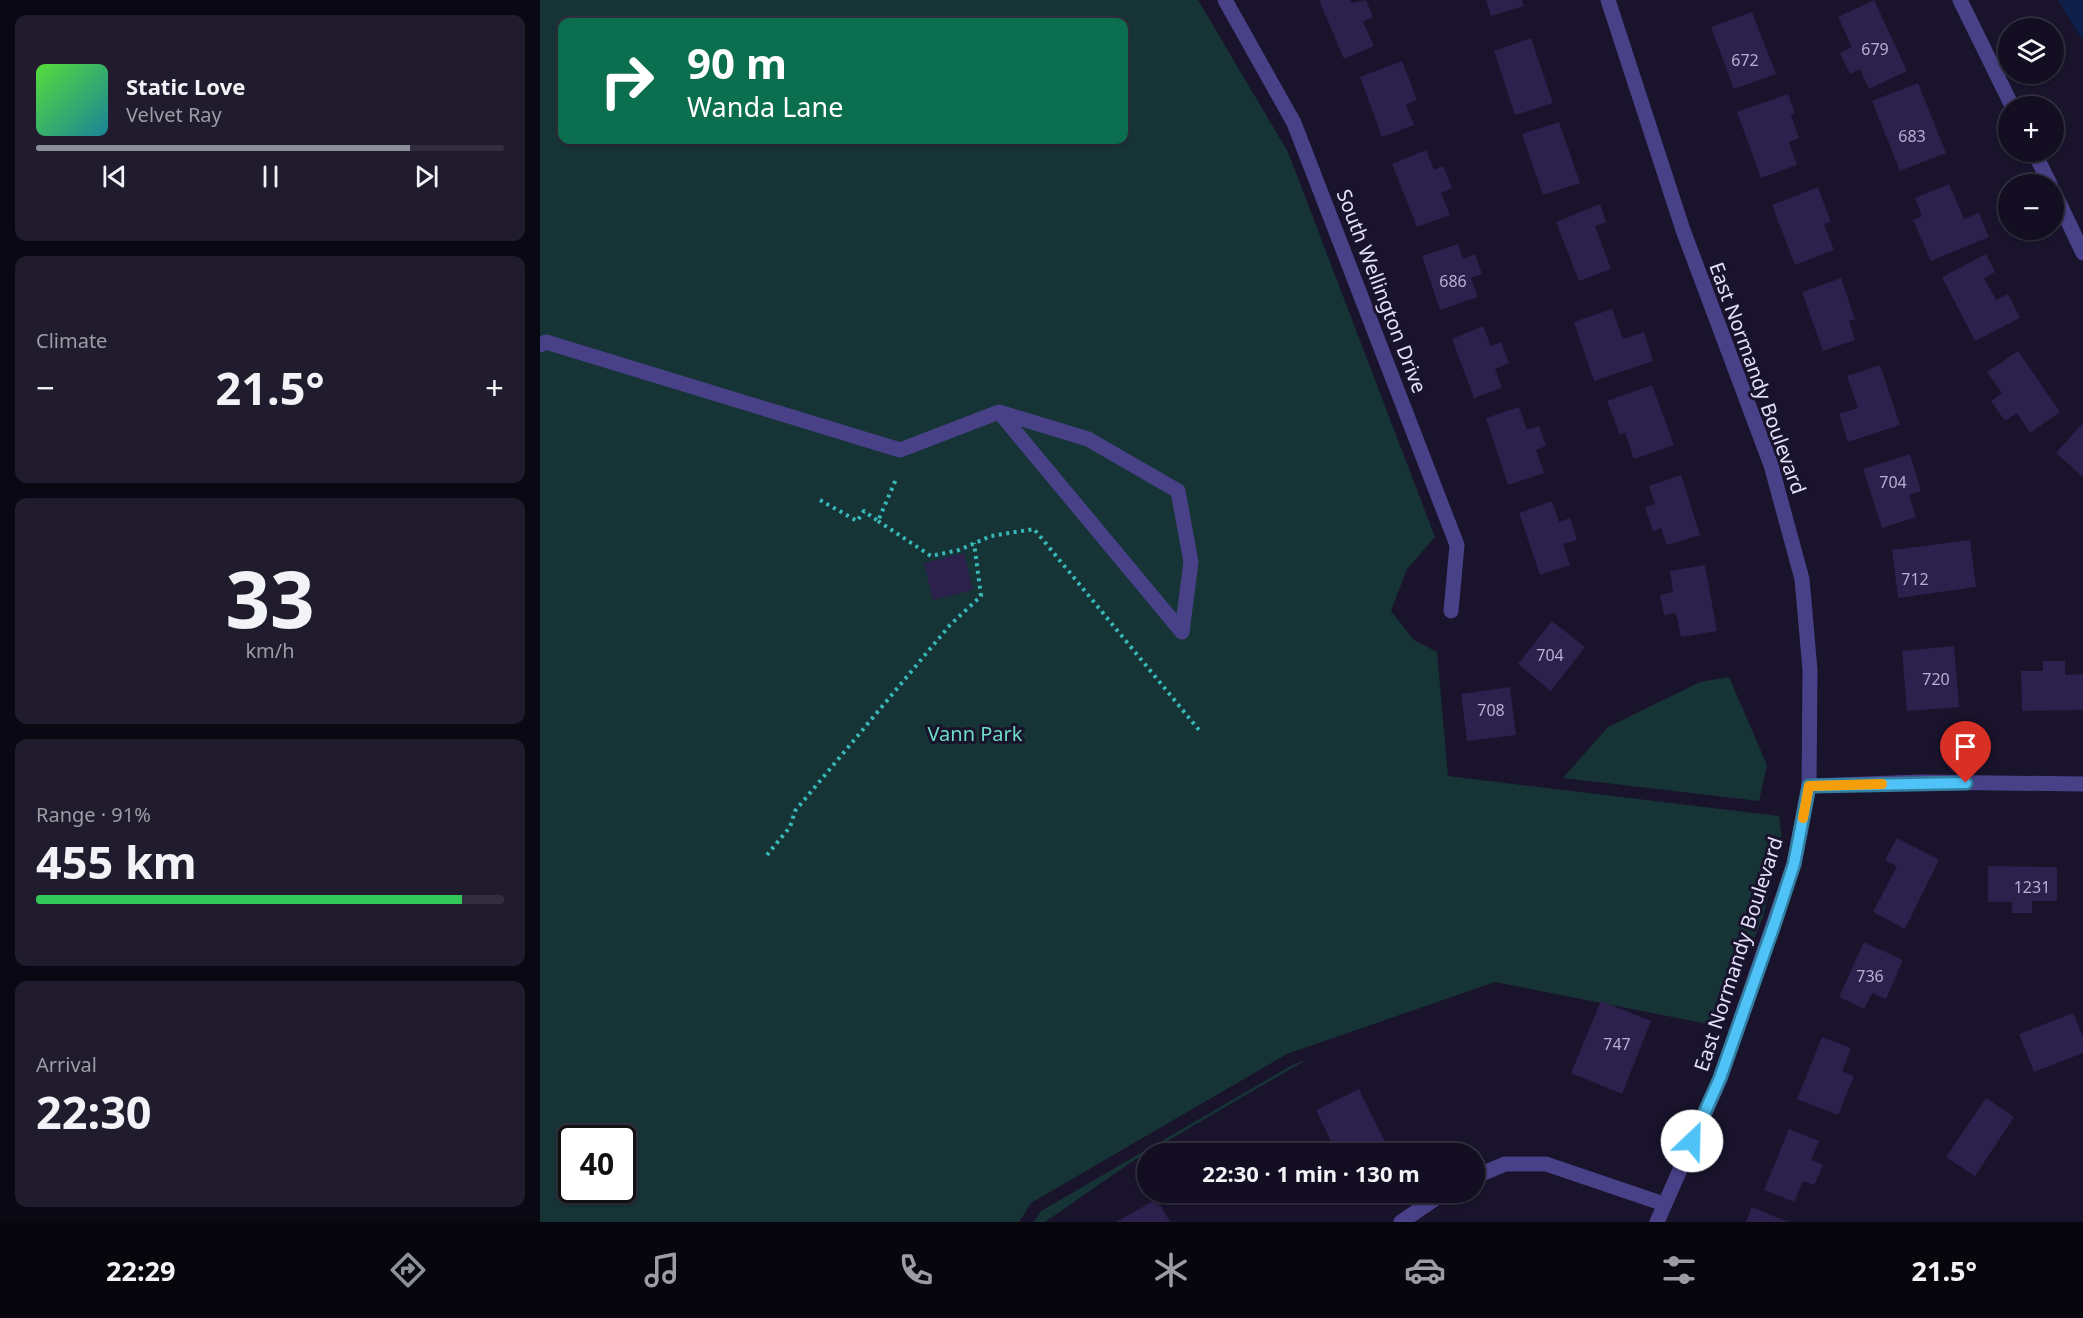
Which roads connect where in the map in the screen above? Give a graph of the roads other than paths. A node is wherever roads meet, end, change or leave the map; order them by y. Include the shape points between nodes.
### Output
1 (1225, 0) edge
2 (1608, 0) edge
3 (1960, 0) edge
4 (2007, 96) edge
5 (2064, 213) edge
6 (2083, 253) edge
7 (540, 345) edge
8 (999, 412) junction
9 (1451, 611) dead end
10 (2083, 784) edge
11 (1809, 786) junction
12 (1485, 1172) edge
13 (1429, 1203) edge
14 (1664, 1204) junction
15 (1401, 1222) edge
16 (1657, 1222) edge

1 - 9 street, South Wellington Drive via 1294,123 1456,544
2 - 11 street, East Normandy Boulevard via 1683,230 1771,465 1802,579 1810,670
3 - 4 street
5 - 6 street
7 - 8 street via 546,342 900,450
8 - 8 street via 1152,596 1182,632 1191,562 1178,491 1088,439
10 - 11 street via 1920,782
11 - 14 street, East Normandy Boulevard via 1794,864 1767,946 1720,1078
12 - 14 street via 1505,1164 1546,1164
13 - 15 street
14 - 16 street, East Normandy Boulevard

